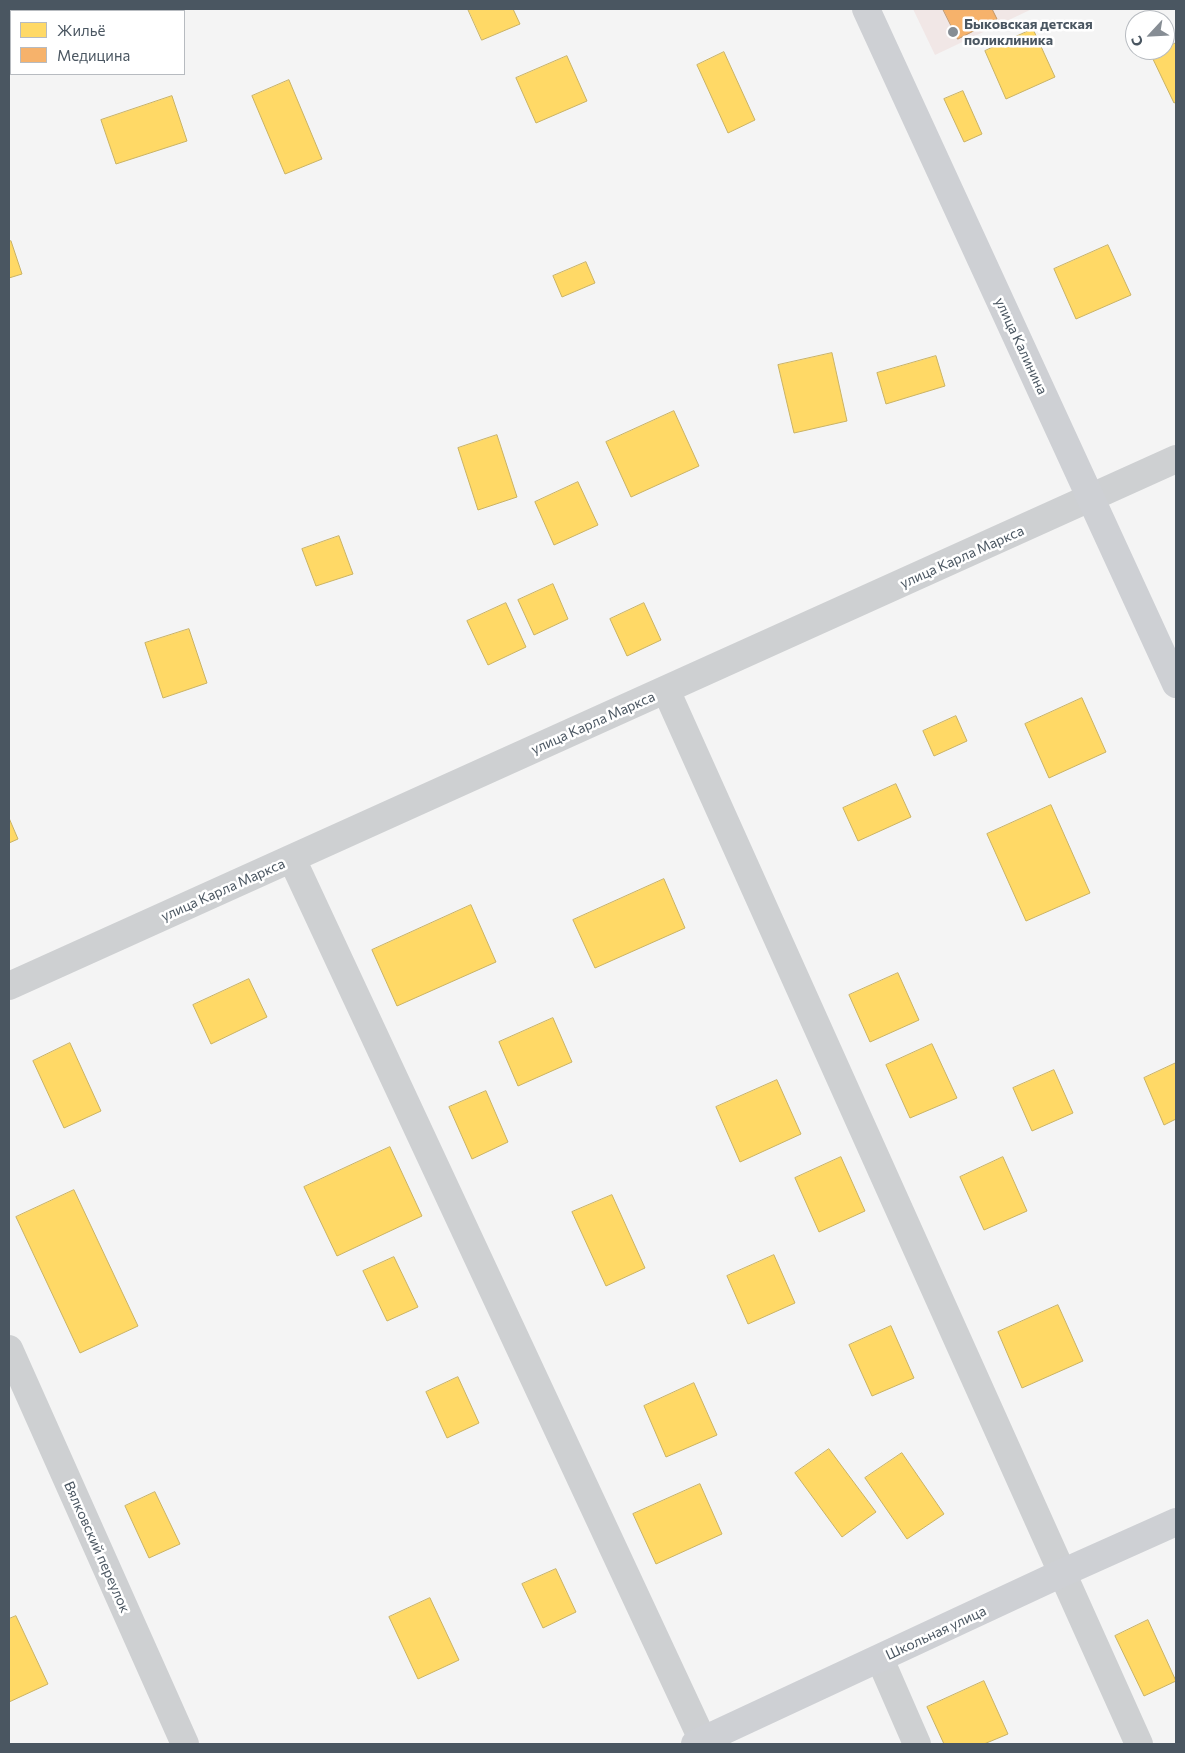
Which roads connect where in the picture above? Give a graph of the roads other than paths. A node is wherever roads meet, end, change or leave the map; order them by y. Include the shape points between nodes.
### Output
1 (866, 9) edge
2 (1176, 459) edge
3 (1091, 499) junction
4 (1176, 684) edge
5 (666, 690) junction
6 (292, 859) junction
7 (9, 986) edge
8 (9, 1349) edge
9 (1176, 1522) edge
10 (1062, 1574) junction
11 (880, 1659) junction
12 (699, 1742) edge
13 (185, 1744) edge
14 (918, 1744) edge
15 (1139, 1744) edge

1 - 3 street, улица Калинина
2 - 3 street, улица Карла Маркса
3 - 4 street, улица Калинина
3 - 5 street, улица Карла Маркса
5 - 6 street, улица Карла Маркса
5 - 10 street
6 - 7 street, улица Карла Маркса
6 - 12 street
8 - 13 street, Вялковский переулок
9 - 10 street, Школьная улица
10 - 11 street, Школьная улица
10 - 15 street
11 - 12 street, Школьная улица
11 - 14 street

